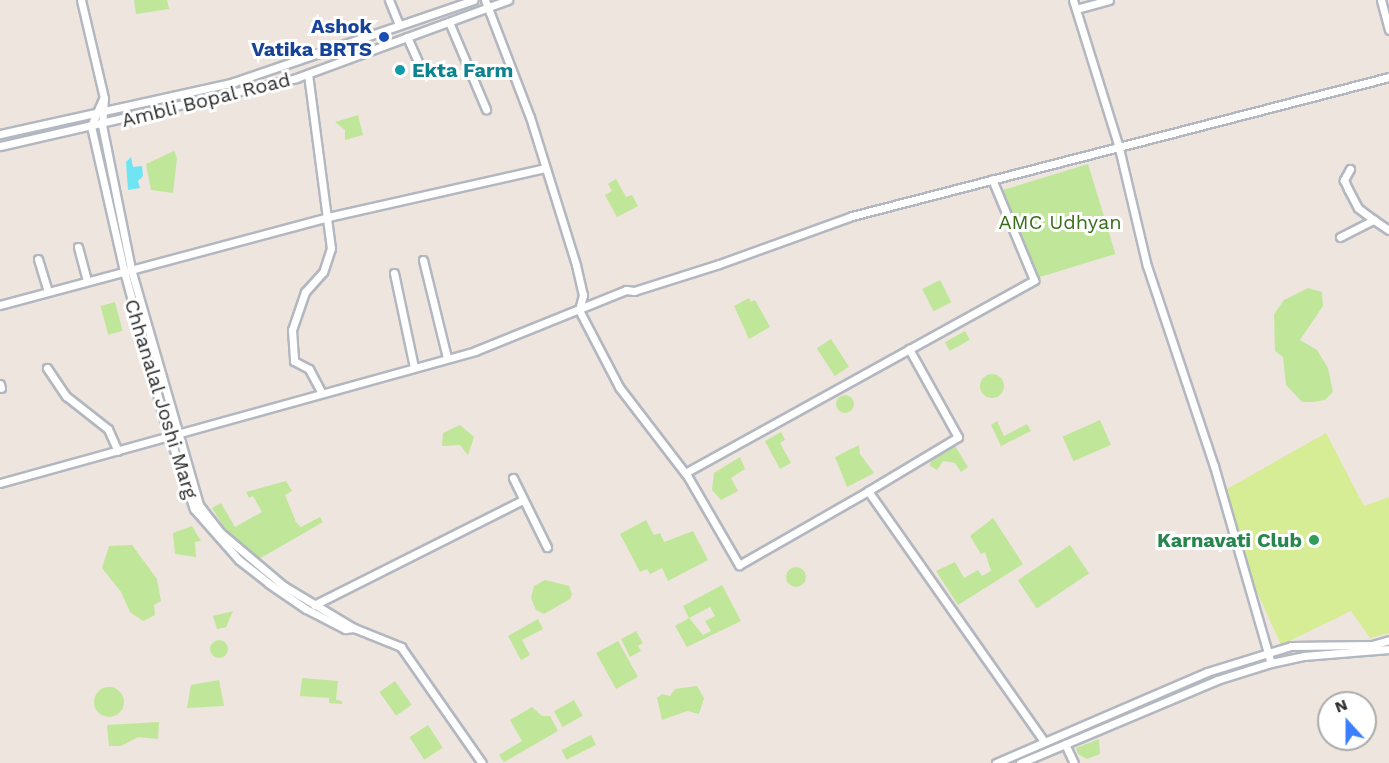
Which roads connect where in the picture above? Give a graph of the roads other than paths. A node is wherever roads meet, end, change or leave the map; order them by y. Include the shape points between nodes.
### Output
1 (81, 0) edge
2 (389, 0) edge
3 (473, 0) edge
4 (508, 0) edge
5 (1073, 0) edge
6 (1109, 0) edge
7 (1381, 0) edge
8 (487, 3) edge
9 (1076, 9) junction
10 (449, 22) junction
11 (399, 26) junction
12 (1389, 30) edge
13 (406, 37) junction
14 (423, 70) dead end
15 (308, 74) junction
16 (1389, 77) edge
17 (104, 98) junction
18 (486, 109) dead end
19 (105, 110) junction
20 (94, 112) junction
21 (102, 124) junction
22 (91, 126) junction
23 (0, 134) edge
24 (0, 146) edge
25 (1119, 148) junction
26 (545, 168) junction
27 (1350, 169) dead end
28 (992, 179) junction
29 (328, 217) junction
30 (1374, 220) junction
31 (1389, 230) edge
32 (1340, 237) dead end
33 (78, 248) dead end
34 (39, 259) dead end
35 (423, 260) dead end
36 (127, 270) junction
37 (394, 273) dead end
38 (87, 280) junction
39 (48, 291) junction
40 (0, 305) edge
41 (579, 310) junction
42 (909, 349) junction
43 (447, 358) junction
44 (414, 367) junction
45 (47, 368) dead end
46 (322, 393) junction
47 (178, 434) junction
48 (170, 437) junction
49 (118, 451) junction
50 (685, 473) junction
51 (513, 478) dead end
52 (0, 483) edge
53 (868, 491) junction
54 (523, 500) junction
55 (199, 511) junction
56 (547, 547) dead end
57 (314, 605) junction
58 (354, 628) junction
59 (1389, 640) edge
60 (1389, 649) edge
61 (1268, 653) junction
62 (1271, 663) junction
63 (1043, 740) junction
64 (1065, 744) junction
65 (482, 763) edge
66 (996, 763) edge
67 (1020, 763) edge
68 (1074, 763) edge

1 - 17 street
2 - 11 street
3 - 11 street, Ambli Bopal Road
4 - 8 street, Ambli Bopal Road
5 - 9 street
6 - 9 street
7 - 12 street
8 - 10 street, Ambli Bopal Road
8 - 26 street
9 - 25 street
10 - 13 street, Ambli Bopal Road
10 - 18 street
11 - 19 street, Ambli Bopal Road via 234,82
13 - 14 street
13 - 15 street, Ambli Bopal Road
15 - 21 street, Ambli Bopal Road
15 - 29 street
16 - 25 street
17 - 19 street
17 - 20 street
19 - 20 street, Ambli Bopal Road
19 - 21 street
20 - 22 street
20 - 23 street, Ambli Bopal Road
21 - 22 street, Ambli Bopal Road
21 - 36 street, Chhanalal Joshi Marg
22 - 24 street, Ambli Bopal Road
22 - 36 street, Chhanalal Joshi Marg
25 - 28 street
25 - 61 street via 1147,266 1214,466
26 - 29 street
26 - 41 street via 581,282
27 - 30 street via 1344,180 1348,189 1358,208
28 - 41 street via 852,216 719,264 634,291 626,290
28 - 42 street via 1034,280
29 - 36 street
29 - 46 street via 331,248 323,272 305,292 292,330 294,361 309,369
30 - 31 street
30 - 32 street
33 - 38 street
34 - 39 street
35 - 43 street
36 - 38 street
36 - 47 street, Chhanalal Joshi Marg
36 - 48 street, Chhanalal Joshi Marg
37 - 44 street
38 - 39 street
39 - 40 street
41 - 43 street
41 - 50 street via 619,387
42 - 50 street
42 - 53 street via 958,437
43 - 44 street
44 - 46 street
45 - 49 street via 66,396 108,429
46 - 47 street
47 - 48 street
47 - 55 street, Chhanalal Joshi Marg
48 - 49 street
48 - 55 street, Chhanalal Joshi Marg
49 - 52 street
50 - 53 street via 739,565
51 - 54 street
53 - 63 street
54 - 56 street
54 - 57 street
55 - 57 street, Chhanalal Joshi Marg via 252,562
55 - 58 street, Chhanalal Joshi Marg via 239,560 268,583 306,609 345,629
57 - 58 street, Chhanalal Joshi Marg
58 - 65 street, Chhanalal Joshi Marg via 404,650
59 - 61 street via 1372,645 1306,644
60 - 62 street via 1304,656
61 - 62 street
61 - 63 street via 1207,672
62 - 64 street via 1217,680
63 - 66 street
64 - 67 street
64 - 68 street

